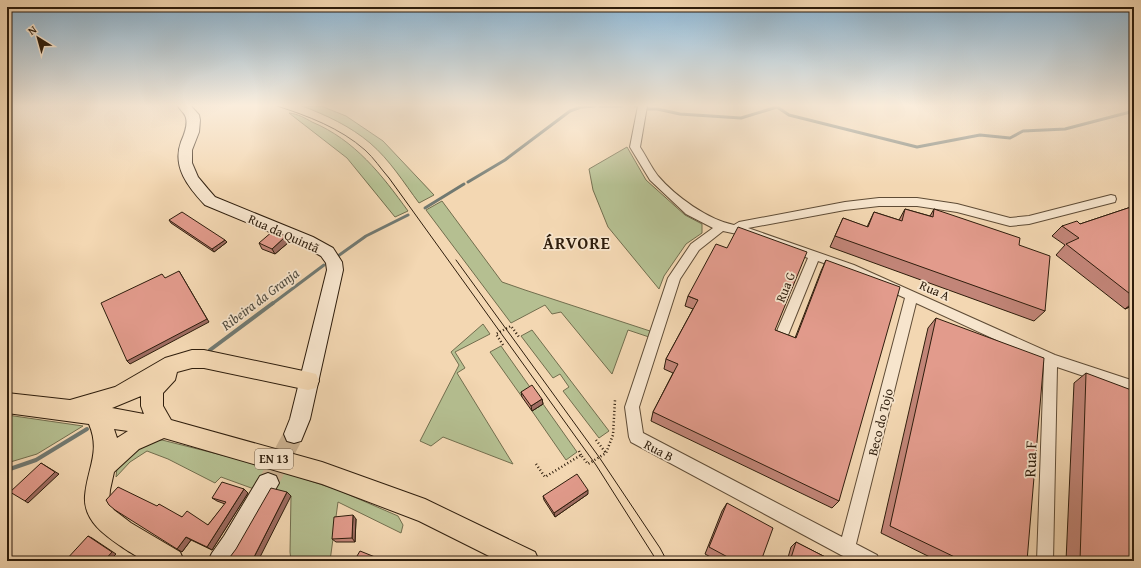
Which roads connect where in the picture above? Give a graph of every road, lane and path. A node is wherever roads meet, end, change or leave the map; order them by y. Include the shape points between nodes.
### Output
1 (192, 133) edge
2 (637, 133) edge
3 (1111, 199) dead end
4 (722, 227) junction
5 (814, 255) junction
6 (912, 295) junction
7 (783, 331) edge
8 (519, 337) dead end
9 (504, 344) dead end
10 (1051, 359) junction
11 (178, 362) junction
12 (308, 381) junction
13 (1134, 387) edge
14 (615, 400) dead end
15 (7, 403) edge
16 (69, 410) junction
17 (97, 416) junction
18 (164, 428) junction
19 (294, 434) tunnel mouth
20 (596, 440) dead end
21 (580, 451) dead end
22 (606, 453) junction
23 (581, 454) junction
24 (536, 464) dead end
25 (104, 465) junction
26 (268, 483) tunnel mouth
27 (848, 549) junction
28 (171, 561) edge
29 (220, 561) edge
30 (526, 561) edge
31 (871, 561) edge
32 (1045, 561) edge

1 - 12 street, Rua da Quintã via 186,145 185,162 199,189 210,201 307,241 327,252 334,262 335,270
2 - 4 street via 635,146 654,178 690,211
3 - 4 street via 1029,220 1010,222 957,208 924,203 879,202 845,206 744,226
4 - 5 street, Rua A via 752,232
4 - 27 street, Rua B via 695,248 674,278 632,407 636,438
5 - 6 street, Rua A
5 - 7 street, Rua G
6 - 10 street, Rua A
6 - 27 street, Beco do Tojo
8 - 9 path via 511,326 496,334
10 - 13 street, Rua A
10 - 32 street, Rua F
11 - 12 main road via 193,358 204,359
11 - 16 main road via 130,391 108,400
11 - 18 main road via 153,388 150,397 155,416
12 - 19 street, Rua da Quintã
14 - 22 path via 613,435
15 - 16 main road, EN 13
16 - 17 main road, EN 13
17 - 18 main road, EN 13
17 - 25 main road via 106,440
18 - 25 main road via 130,441
18 - 30 main road, EN 13 via 337,478 425,511
20 - 22 path
21 - 23 path
22 - 23 path via 588,464
23 - 24 path via 546,477
25 - 28 main road via 97,503 101,514 143,546
26 - 29 street
27 - 31 street, Rua B

